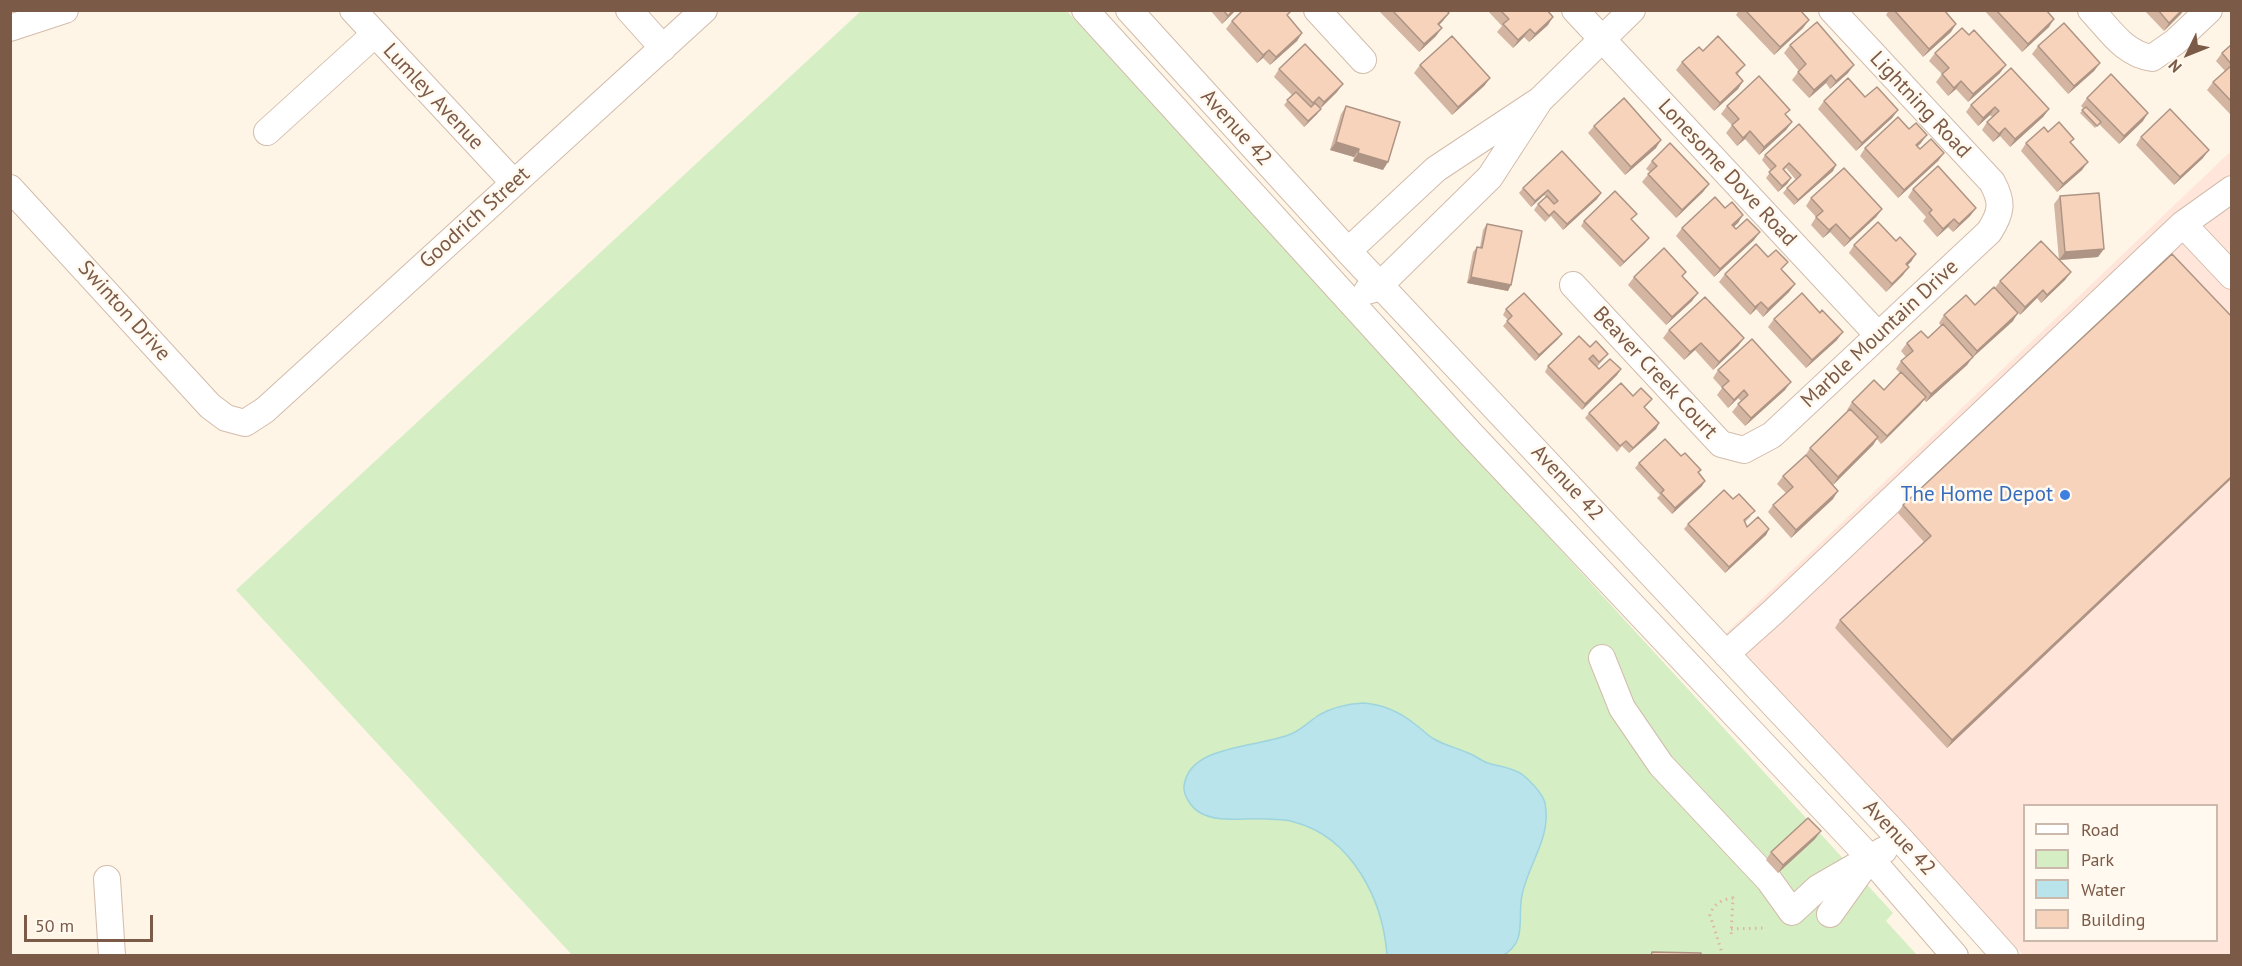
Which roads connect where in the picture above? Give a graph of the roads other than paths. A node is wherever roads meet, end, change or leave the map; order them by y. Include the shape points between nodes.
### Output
1 (65, 10) edge
2 (353, 10) edge
3 (629, 10) edge
4 (704, 10) edge
5 (1085, 10) edge
6 (1129, 10) edge
7 (1317, 10) edge
8 (1575, 10) edge
9 (1632, 10) edge
10 (1832, 10) edge
11 (2091, 10) edge
12 (2209, 10) edge
13 (10, 28) edge
14 (375, 34) junction
15 (1602, 39) junction
16 (663, 48) junction
17 (1363, 60) dead end
18 (1540, 100) junction
19 (267, 132) dead end
20 (1448, 161) junction
21 (1229, 168) junction
22 (514, 183) junction
23 (10, 188) edge
24 (2232, 189) edge
25 (1476, 191) junction
26 (2001, 204) joint
27 (2183, 224) junction
28 (1348, 251) junction
29 (2232, 276) edge
30 (1381, 284) junction
31 (1573, 285) dead end
32 (1878, 335) junction
33 (245, 423) joint
34 (1744, 450) joint
35 (1726, 654) junction
36 (1602, 658) dead end
37 (1901, 840) junction
38 (1870, 858) junction
39 (107, 879) dead end
40 (1830, 914) dead end
41 (112, 956) edge
42 (1955, 956) edge
43 (2005, 956) edge

1 - 13 street
2 - 14 street, Lumley Avenue
3 - 16 street
4 - 16 street, Goodrich Street
5 - 21 street, Avenue 42
6 - 28 street, Avenue 42
7 - 17 street
8 - 15 street, Lonesome Dove Road
9 - 15 street
10 - 26 street, Lightning Road via 1992,182
11 - 12 street via 2130,51 2152,58
14 - 19 street
14 - 22 street, Lumley Avenue
15 - 18 street
15 - 32 street, Lonesome Dove Road
16 - 22 street, Goodrich Street
18 - 20 street
18 - 25 street via 1490,177
20 - 25 street
20 - 28 street
21 - 30 street via 1275,196 1363,290
21 - 38 street, Avenue 42 via 1469,432
22 - 33 street, Goodrich Street via 265,410
23 - 33 street, Swinton Drive via 210,406 226,418
24 - 27 street
25 - 30 street
26 - 32 street, Marble Mountain Drive via 1989,232
27 - 29 street
27 - 35 street
28 - 30 street, Avenue 42
30 - 35 street, Avenue 42
31 - 34 street, Beaver Creek Court via 1721,444
32 - 34 street, Marble Mountain Drive via 1772,435
35 - 37 street, Avenue 42
36 - 38 street via 1622,708 1661,765 1769,880 1792,912 1818,888
37 - 38 street
37 - 43 street, Avenue 42
38 - 40 street
38 - 42 street, Avenue 42
39 - 41 street

